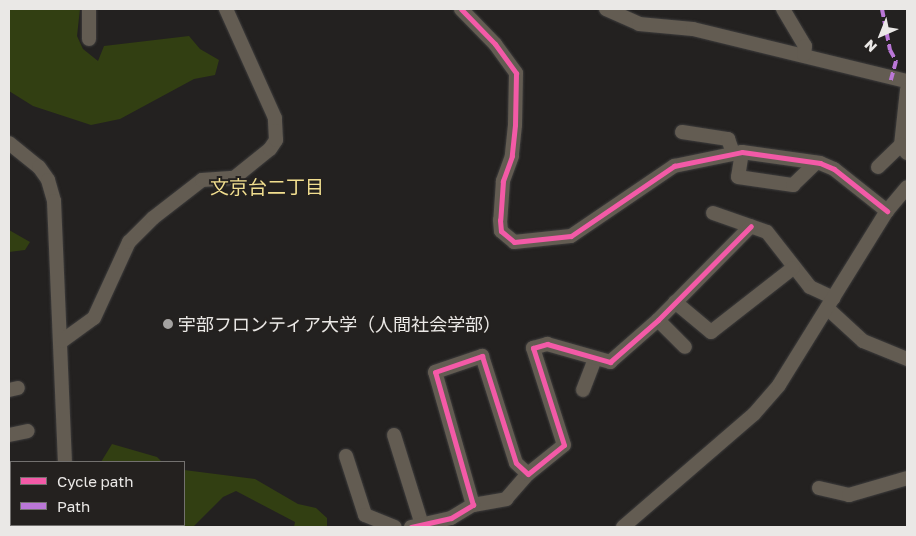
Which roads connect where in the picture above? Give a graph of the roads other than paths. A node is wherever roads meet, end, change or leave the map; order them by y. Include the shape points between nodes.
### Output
1 (89, 9) edge
2 (226, 9) edge
3 (461, 9) edge
4 (606, 9) edge
5 (783, 9) edge
6 (89, 39) dead end
7 (804, 55) junction
8 (907, 81) edge
9 (907, 90) edge
10 (682, 132) dead end
11 (9, 143) edge
12 (904, 149) edge
13 (737, 152) junction
14 (816, 162) junction
15 (878, 167) dead end
16 (907, 190) edge
17 (888, 211) junction
18 (713, 212) dead end
19 (751, 226) junction
20 (793, 268) junction
21 (675, 302) junction
22 (831, 303) junction
23 (658, 320) junction
24 (62, 341) junction
25 (685, 347) dead end
26 (595, 359) junction
27 (907, 359) edge
28 (584, 390) dead end
29 (28, 431) dead end
30 (9, 435) edge
31 (394, 435) dead end
32 (346, 456) dead end
33 (65, 461) edge
34 (528, 474) junction
35 (907, 478) edge
36 (819, 488) dead end
37 (473, 505) junction
38 (417, 526) edge
39 (395, 527) edge
40 (622, 527) edge

1 - 6 street
2 - 24 street via 276,118 276,140 270,149 234,178 202,180 153,218 124,249 94,318
3 - 13 street via 495,44 516,73 512,156 503,181 500,220 501,231 514,242 571,236 674,166
4 - 7 street via 639,24 693,29
5 - 7 street via 805,46
7 - 8 street
9 - 12 street
10 - 13 street via 728,139
11 - 24 street via 31,158 48,180 58,256
12 - 15 street
13 - 14 street
13 - 14 street via 738,176 793,185
14 - 17 street via 834,169
16 - 17 street
17 - 22 street
18 - 19 street
19 - 20 street via 767,232
19 - 21 street
20 - 21 street via 712,332
20 - 22 street
21 - 23 street
22 - 27 street via 862,341
22 - 40 street via 795,361 754,414
23 - 25 street
23 - 26 street via 610,362
24 - 33 street
26 - 28 street
26 - 34 street via 547,344 533,348 564,445
29 - 30 street
31 - 38 street
32 - 39 street via 365,514
34 - 37 street via 506,498
34 - 37 street via 516,463 482,356 435,372
35 - 36 street via 849,495
37 - 38 street via 451,518

